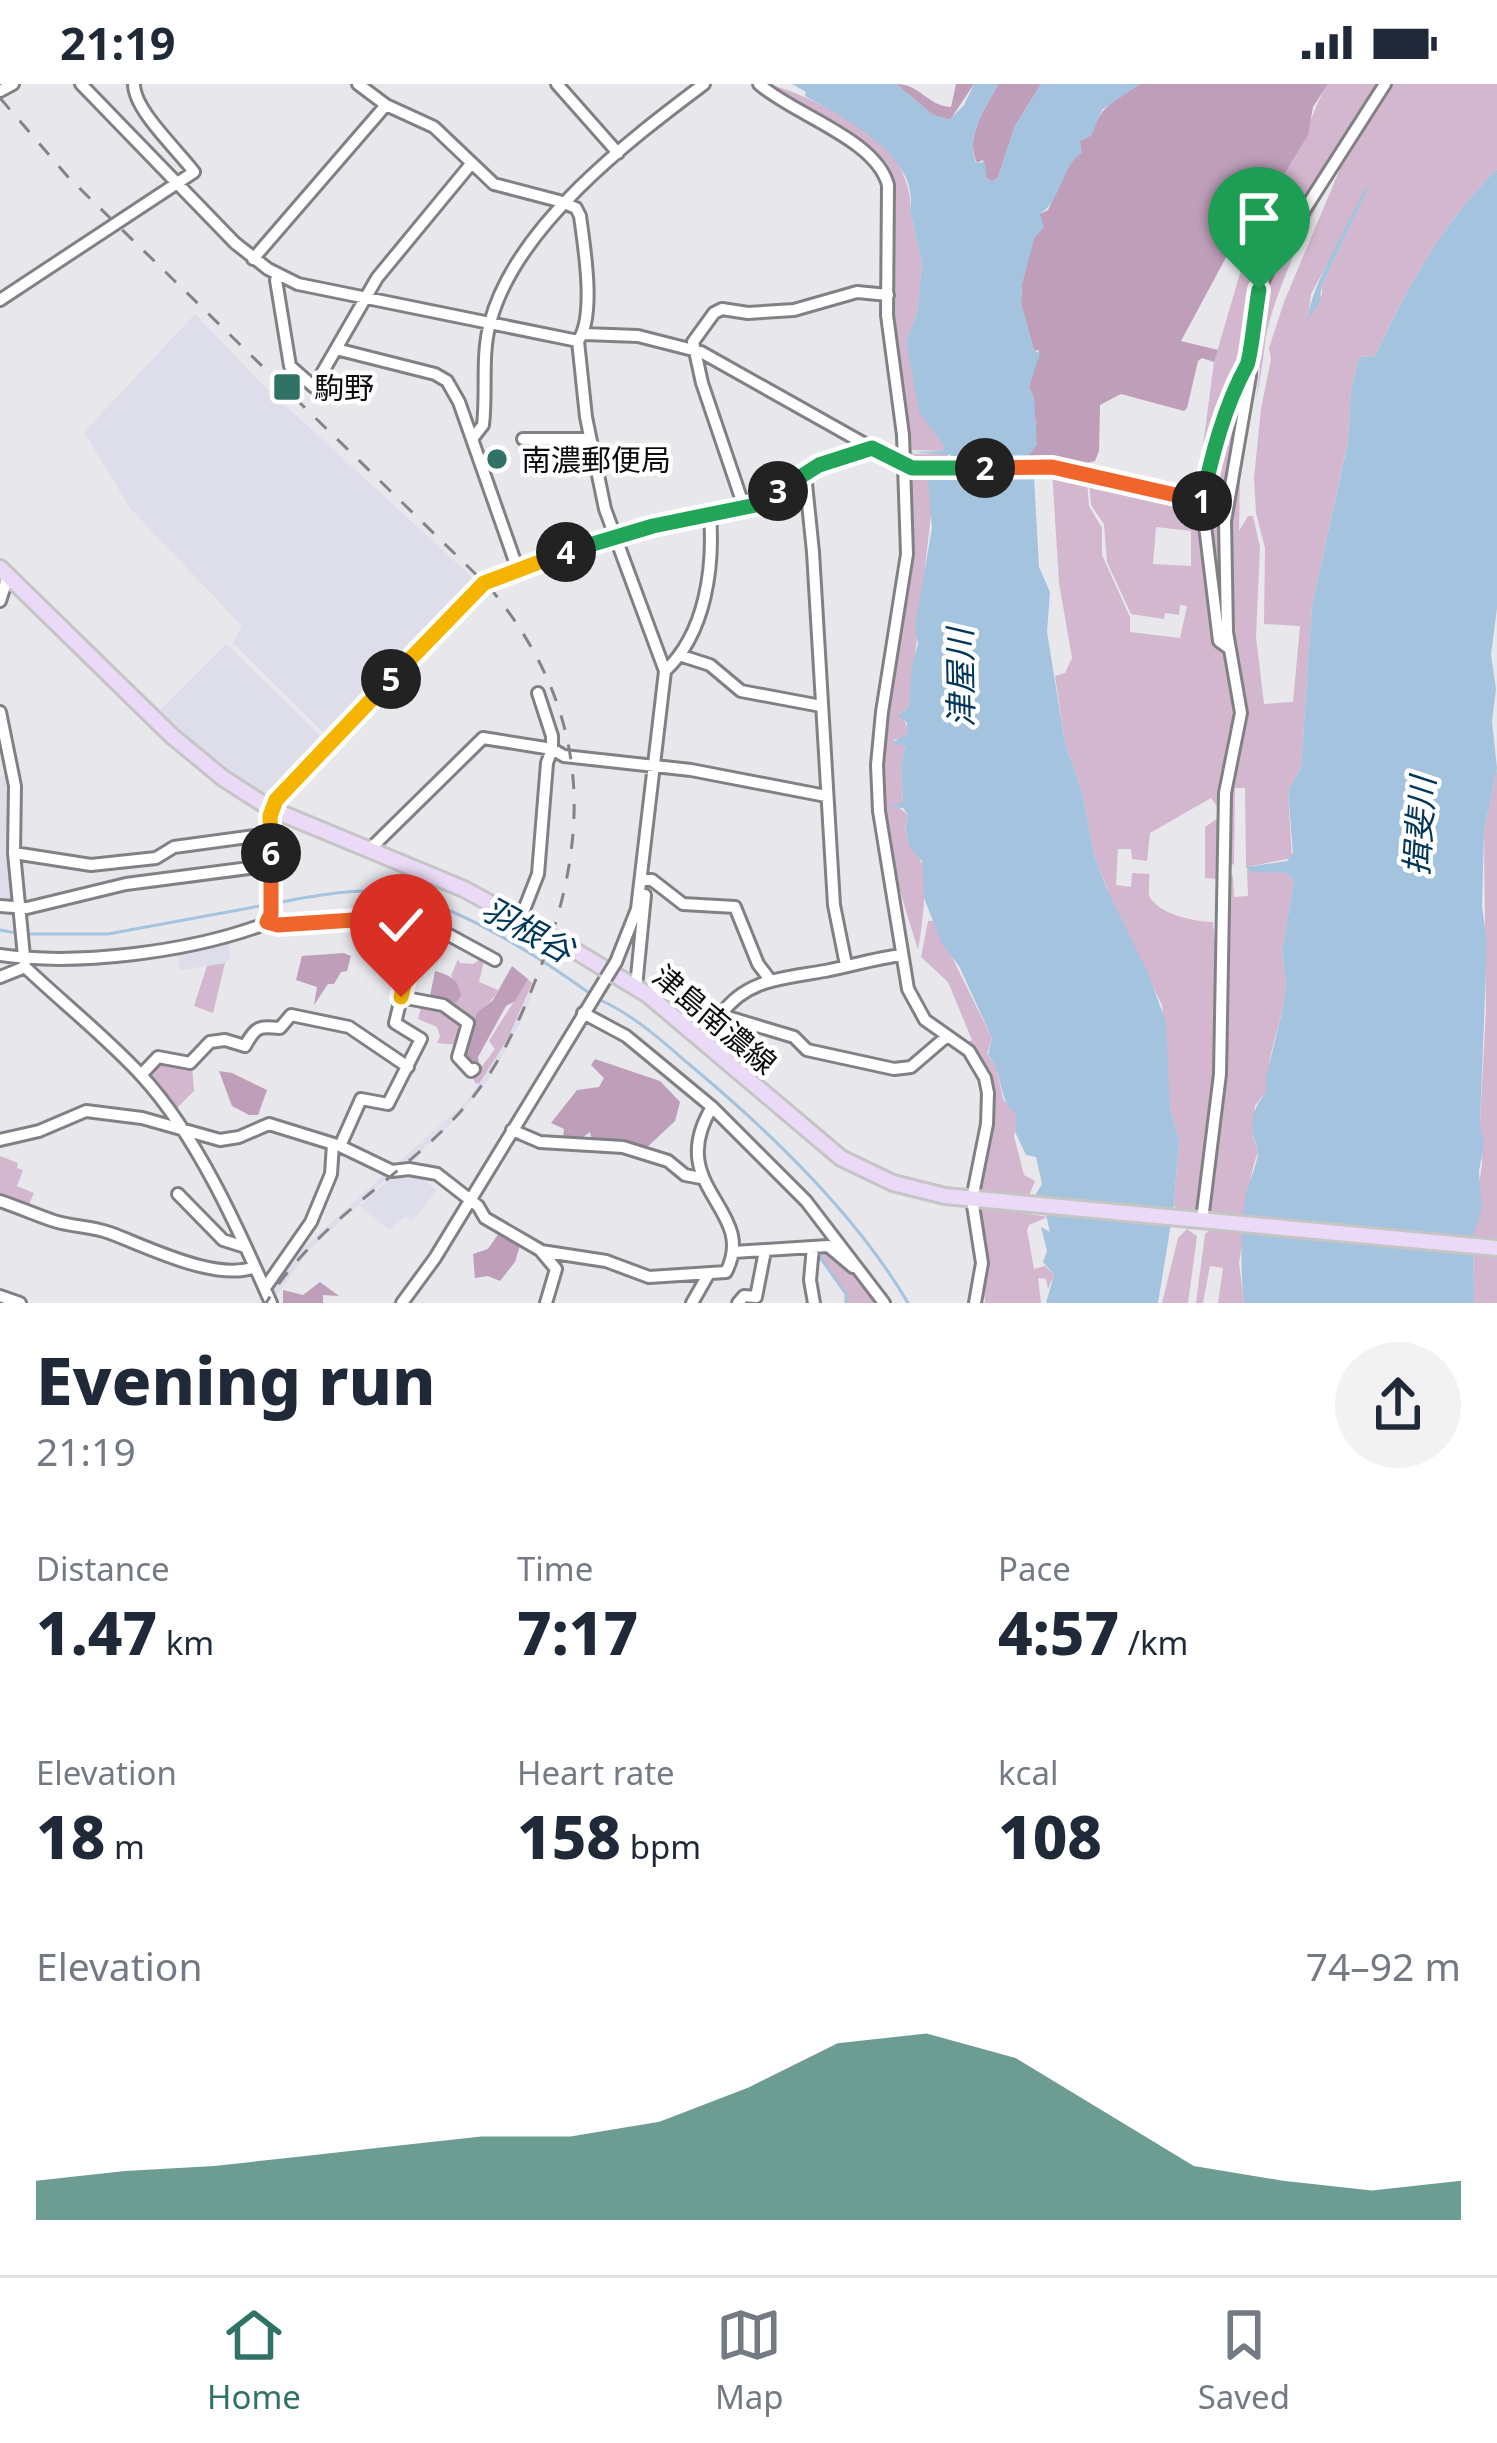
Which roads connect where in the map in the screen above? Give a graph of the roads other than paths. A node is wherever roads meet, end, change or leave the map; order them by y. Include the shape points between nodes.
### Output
1 (13, 84) edge
2 (80, 84) edge
3 (134, 84) edge
4 (358, 84) edge
5 (557, 84) edge
6 (704, 84) edge
7 (759, 84) edge
8 (1385, 84) edge
9 (0, 91) edge
10 (386, 105) junction
11 (618, 153) junction
12 (471, 164) junction
13 (177, 183) junction
14 (564, 204) junction
15 (253, 259) junction
16 (281, 277) junction
17 (888, 295) junction
18 (366, 296) junction
19 (0, 300) edge
20 (490, 321) junction
21 (581, 338) junction
22 (692, 348) junction
23 (336, 349) junction
24 (1249, 363) junction
25 (472, 439) junction
26 (524, 439) dead end
27 (590, 440) junction
28 (872, 448) junction
29 (908, 467) junction
30 (805, 474) junction
31 (1202, 501) junction
32 (744, 507) junction
33 (710, 514) junction
34 (615, 536) junction
35 (518, 570) junction
36 (4, 572) edge
37 (0, 602) edge
38 (1229, 649) junction
39 (679, 655) junction
40 (665, 671) junction
41 (538, 693) dead end
42 (821, 706) junction
43 (0, 712) edge
44 (552, 749) junction
45 (653, 766) junction
46 (7, 774) edge
47 (826, 796) junction
48 (271, 809) junction
49 (270, 834) junction
50 (368, 850) junction
51 (14, 853) junction
52 (272, 870) junction
53 (641, 880) junction
54 (0, 906) edge
55 (21, 913) junction
56 (269, 918) junction
57 (520, 920) junction
58 (419, 925) junction
59 (0, 955) edge
60 (902, 955) junction
61 (25, 959) junction
62 (495, 960) dead end
63 (846, 965) junction
64 (0, 977) edge
65 (770, 981) junction
66 (642, 991) junction
67 (401, 997) junction
68 (585, 1010) junction
69 (721, 1015) junction
70 (946, 1037) junction
71 (408, 1067) junction
72 (474, 1069) dead end
73 (141, 1075) junction
74 (712, 1107) junction
75 (178, 1126) junction
76 (512, 1130) junction
77 (0, 1140) edge
78 (337, 1145) junction
79 (701, 1178) junction
80 (178, 1194) dead end
81 (470, 1199) junction
82 (972, 1199) junction
83 (0, 1202) edge
84 (1202, 1220) junction
85 (245, 1246) junction
86 (813, 1246) junction
87 (1497, 1248) edge
88 (540, 1250) junction
89 (765, 1251) junction
90 (734, 1252) junction
91 (255, 1267) junction
92 (861, 1270) junction
93 (708, 1275) junction
94 (265, 1288) junction
95 (0, 1296) edge
96 (20, 1303) edge
97 (272, 1303) edge
98 (402, 1303) edge
99 (547, 1303) edge
100 (692, 1303) edge
101 (738, 1303) edge
102 (814, 1303) edge
103 (884, 1303) edge
104 (975, 1303) edge

1 - 9 street
2 - 13 street
3 - 13 street via 142,112 194,172
4 - 10 street
5 - 11 street
6 - 11 street
7 - 17 street via 857,146 885,175
8 - 24 street via 1267,272
10 - 12 street via 434,127
10 - 15 street
11 - 14 street
12 - 14 street via 494,184
12 - 18 street
13 - 15 street
13 - 19 street
14 - 20 street via 510,278
14 - 21 street via 580,216 587,266
15 - 16 street
16 - 18 street
16 - 23 street via 290,366 314,387
17 - 22 street via 857,292 794,310 722,309
17 - 29 street
18 - 20 street
18 - 23 street
20 - 21 street
20 - 25 street via 483,425
21 - 22 street via 638,336
21 - 27 street
22 - 28 street
22 - 32 street
23 - 25 street via 447,381
24 - 31 street via 1222,420
24 - 38 street via 1225,520
25 - 35 street
26 - 27 street
27 - 34 street
28 - 29 street
28 - 30 street
29 - 31 street via 1043,467
29 - 60 street via 907,554 877,765
30 - 32 street
30 - 42 street
31 - 38 street via 1220,641
32 - 33 street
33 - 34 street
33 - 39 street via 704,603
34 - 35 street
34 - 40 street
35 - 48 street via 480,586
36 - 37 street
36 - 48 main road, 津島南濃線 via 172,736
38 - 84 street via 1241,713 1225,793 1220,1074
39 - 40 street
39 - 42 street via 719,670 741,691
40 - 45 street
41 - 44 street
42 - 47 street
43 - 46 street
44 - 45 street
44 - 50 street via 483,738
44 - 57 street via 538,874
45 - 47 street
45 - 53 street
46 - 51 street
47 - 63 street
48 - 49 street
48 - 50 main road, 津島南濃線
49 - 51 street via 92,865
49 - 52 street
50 - 57 main road, 津島南濃線
51 - 55 street
52 - 55 street via 194,872
52 - 56 street
53 - 65 street via 683,904 735,908
53 - 66 street
53 - 68 street, bridge via 634,924
54 - 55 street
55 - 61 street
56 - 58 street via 278,925
56 - 61 street via 128,955
57 - 66 main road, 津島南濃線
58 - 62 street
58 - 67 street
59 - 61 street
60 - 63 street
60 - 70 street via 914,1004
61 - 64 street
61 - 73 street
63 - 65 street
65 - 69 street
66 - 69 street
66 - 82 main road, 津島南濃線 via 841,1158 916,1190
67 - 71 street via 395,1023 421,1040
67 - 72 street via 443,1005 468,1023 458,1057
68 - 74 street
68 - 76 street
69 - 70 street via 794,1037 807,1050 893,1069 911,1066
70 - 82 street via 969,1051 988,1093
71 - 73 street via 349,1027 292,1015 280,1028 254,1029 244,1046 210,1042 190,1063 158,1057
71 - 78 street via 388,1104 361,1099
73 - 75 street
74 - 79 street via 699,1139
74 - 92 street
75 - 77 street via 86,1111
75 - 78 street via 220,1140 269,1124
75 - 85 street
76 - 79 street via 540,1142 623,1148
76 - 81 street
78 - 81 street via 392,1171 430,1171
78 - 94 street via 311,1222
79 - 90 street via 730,1225
80 - 85 street via 223,1240
81 - 88 street via 485,1218
81 - 98 street
82 - 84 main road, 津島南濃線
82 - 104 street via 982,1263
83 - 91 street via 219,1269
84 - 87 main road, 津島南濃線
85 - 91 street
86 - 89 street
86 - 92 street via 828,1246
86 - 102 street
88 - 93 street via 649,1277
88 - 99 street via 556,1269
89 - 90 street
89 - 101 street via 756,1298
90 - 93 street via 726,1272
91 - 94 street
92 - 103 street
93 - 100 street
94 - 97 street
95 - 96 street

